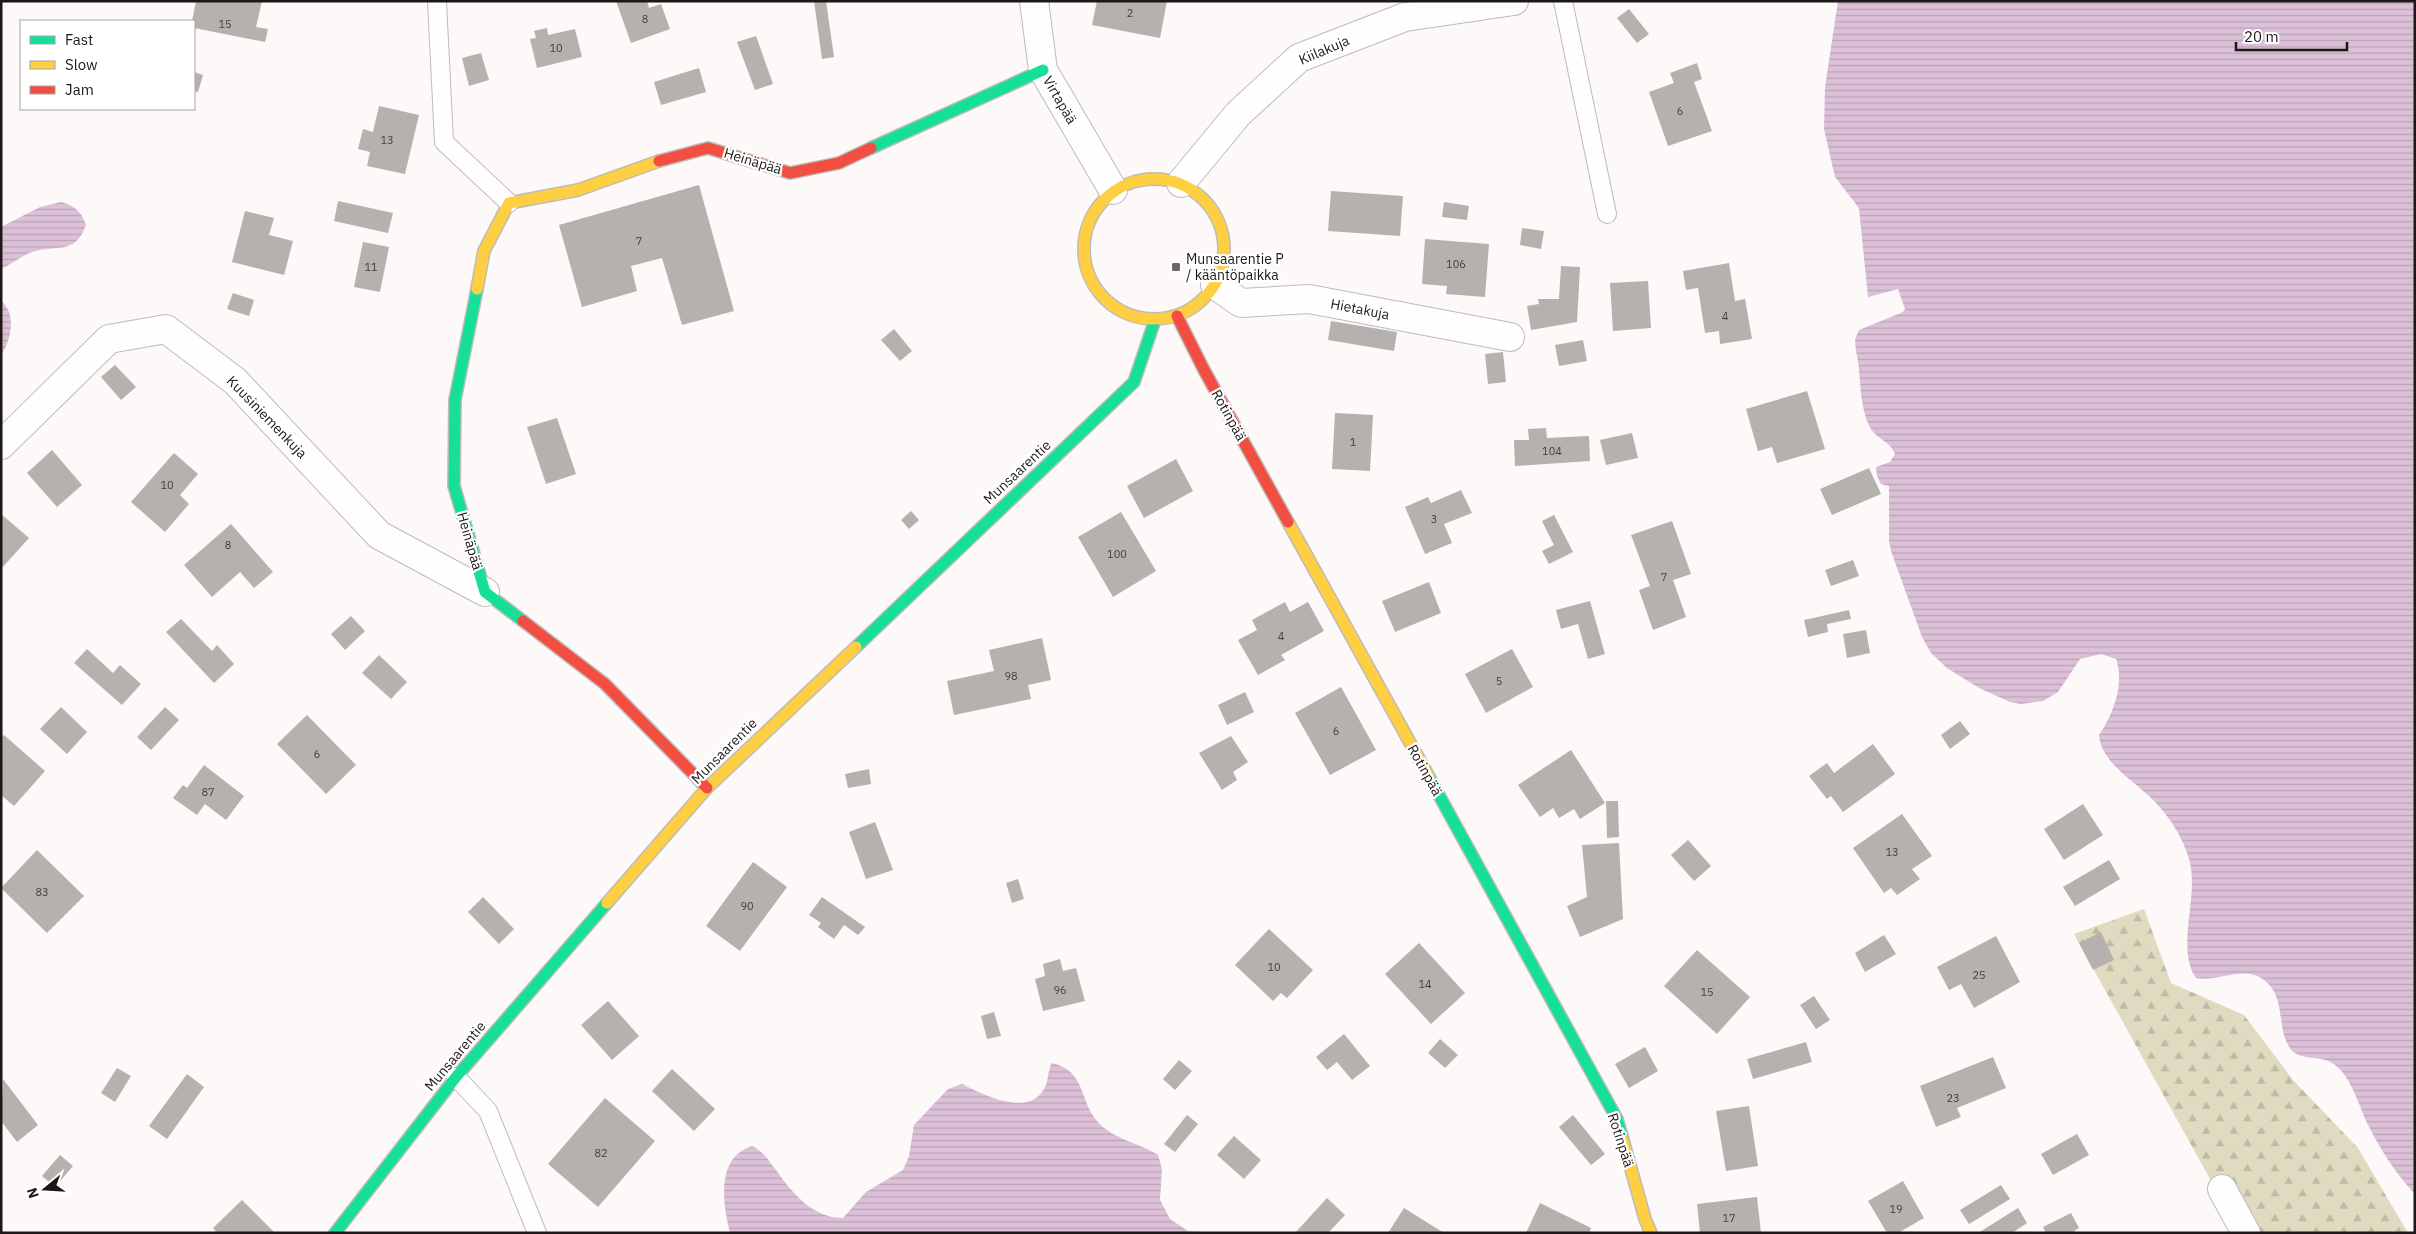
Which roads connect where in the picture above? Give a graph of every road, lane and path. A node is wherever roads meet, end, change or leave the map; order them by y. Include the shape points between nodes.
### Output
1 (438, 1) edge
2 (1034, 1) edge
3 (1514, 1) edge
4 (1563, 1) edge
5 (1043, 70) junction
6 (1181, 183) junction
7 (1113, 190) junction
8 (510, 203) junction
9 (1607, 214) dead end
10 (1215, 285) junction
11 (1177, 316) junction
12 (1155, 320) junction
13 (1510, 337) dead end
14 (1, 445) edge
15 (485, 592) junction
16 (707, 788) junction
17 (456, 1077) junction
18 (2222, 1190) dead end
19 (335, 1233) edge
20 (537, 1233) edge
21 (1651, 1233) edge
22 (2246, 1233) edge

1 - 8 lane via 444,142
2 - 5 street, Virtapää
3 - 6 street, Kiilakuja via 1405,17 1298,58 1238,114
4 - 9 lane
5 - 7 street, Virtapää
5 - 8 street, Heinäpää via 838,164 790,173 708,148 674,156 578,190
6 - 7 street via 1158,178 1134,180
6 - 10 street via 1201,196 1217,215 1224,238 1224,262
7 - 12 street via 1097,206 1086,226 1083,248 1087,270 1096,291 1113,306 1133,316
8 - 15 street, Heinäpää via 484,251 455,400 454,486
10 - 11 street via 1199,304
10 - 13 street, Hietakuja via 1241,303 1309,300
11 - 12 street
11 - 21 street, Rotinpää via 1617,1119
12 - 16 street, Munsaarentie via 1134,382
14 - 15 street, Kuusiniemenkuja via 110,339 166,329 235,381 379,535
15 - 16 street via 605,684
16 - 17 street, Munsaarentie
17 - 19 street, Munsaarentie
17 - 20 lane via 488,1111
18 - 22 street

